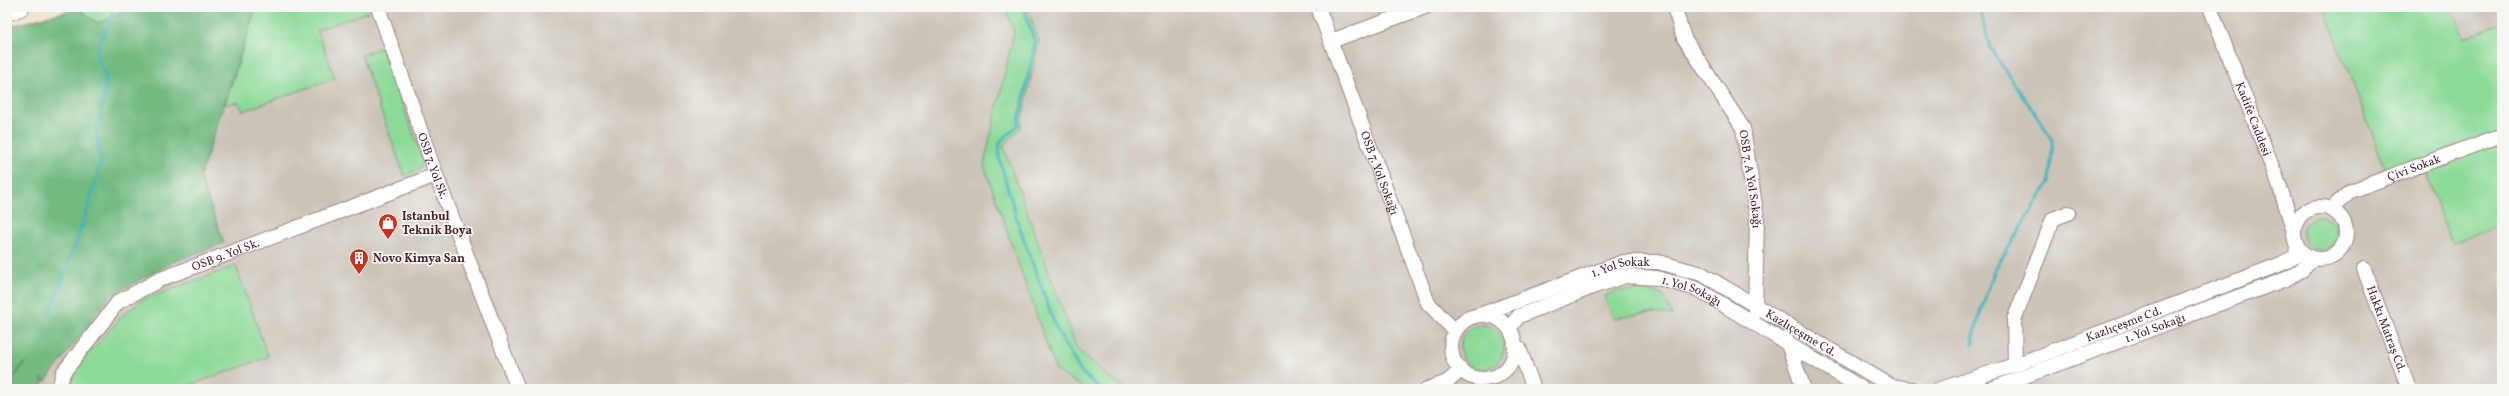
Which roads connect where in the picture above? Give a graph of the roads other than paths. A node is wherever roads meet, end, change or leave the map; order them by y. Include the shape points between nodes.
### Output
1 (20, 7) edge
2 (378, 7) edge
3 (1318, 7) edge
4 (1425, 7) edge
5 (1674, 7) edge
6 (2210, 7) edge
7 (7, 12) edge
8 (1331, 41) junction
9 (2502, 135) edge
10 (436, 175) junction
11 (2331, 209) junction
12 (2068, 213) dead end
13 (2296, 239) junction
14 (2313, 259) junction
15 (2364, 269) dead end
16 (1756, 305) junction
17 (1482, 314) junction
18 (1754, 322) junction
19 (1786, 323) junction
20 (1509, 328) junction
21 (1455, 331) junction
22 (1786, 342) junction
23 (1516, 347) junction
24 (2015, 364) junction
25 (1508, 368) junction
26 (1460, 371) junction
27 (1486, 380) junction
28 (1533, 386) edge
29 (59, 389) edge
30 (518, 389) edge
31 (1427, 389) edge
32 (1467, 389) edge
33 (1804, 389) edge
34 (1863, 389) edge
35 (1911, 389) edge
36 (1940, 389) edge
37 (1991, 389) edge
38 (2410, 389) edge

1 - 7 main road
2 - 10 street, OSB 7. Yol Sk.
3 - 8 street, OSB 7. Yol Sokağı
4 - 8 street
5 - 16 street, OSB 7. A Yol Sokağı via 1684,38 1743,128 1756,218
6 - 13 street, Kadife Caddesi via 2280,187
8 - 21 street, OSB 7. Yol Sokağı via 1428,303
9 - 11 street, Çivi Sokak via 2351,191
10 - 29 street, OSB 9. Yol Sk. via 161,279 118,302 63,373
10 - 30 street, OSB 7. Yol Sk.
11 - 13 street via 2318,207 2306,211 2296,224
11 - 14 street via 2344,221 2346,238 2343,247 2330,258
12 - 24 street via 2053,219 2014,320
13 - 14 street via 2304,254
13 - 24 street, Kazlıçeşme Cd. via 2296,256 2281,264
14 - 37 street, 1. Yol Sokağı via 2302,270 2286,279
15 - 38 street, Hakkı Matraş Cd.
16 - 17 street, 1. Yol Sokak via 1702,274 1658,262 1622,262
16 - 18 street, OSB 7. A Yol Sokağı
16 - 19 street, Kazlıçeşme Cd.
17 - 20 street via 1498,318
17 - 21 street via 1462,322
18 - 20 street, 1. Yol Sokağı via 1697,289 1657,278 1625,276 1543,304 1519,316
18 - 22 street, 1. Yol Sokağı
19 - 22 street
19 - 35 street, Kazlıçeşme Cd. via 1891,386
20 - 23 street
21 - 26 street via 1451,341 1451,352
22 - 33 street
22 - 34 street, 1. Yol Sokağı
23 - 25 street
23 - 28 street via 1519,348
24 - 36 street, Kazlıçeşme Cd.
25 - 27 street via 1494,378
25 - 28 street
26 - 27 street via 1468,376
26 - 31 street via 1447,382
27 - 32 street

